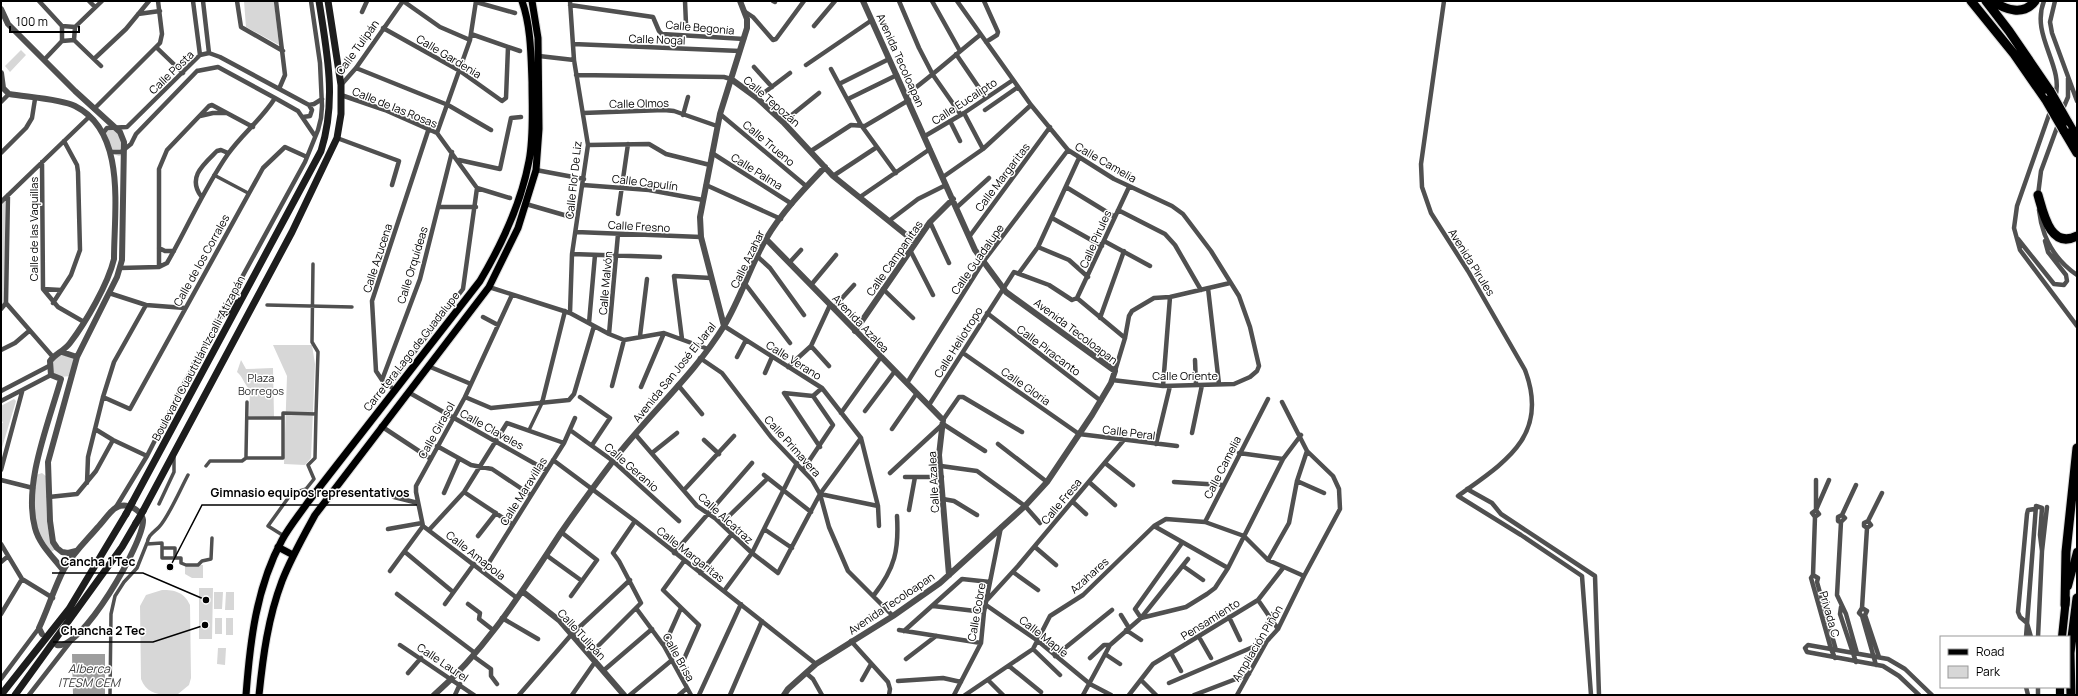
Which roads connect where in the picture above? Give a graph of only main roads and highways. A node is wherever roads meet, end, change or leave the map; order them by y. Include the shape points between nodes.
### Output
1 (320, 1) edge
2 (328, 1) edge
3 (522, 1) edge
4 (532, 1) edge
5 (1971, 1) edge
6 (1986, 1) edge
7 (1993, 1) edge
8 (2035, 1) edge
9 (2073, 139) edge
10 (2077, 153) edge
11 (2077, 161) edge
12 (2038, 195) road end
13 (2077, 236) edge
14 (239, 302) junction
15 (222, 314) road end
16 (406, 375) junction
17 (416, 382) junction
18 (2077, 448) edge
19 (278, 547) junction
20 (2077, 552) edge
21 (293, 555) junction
22 (85, 583) junction
23 (92, 590) junction
24 (2077, 598) edge
25 (2065, 605) junction
26 (2077, 631) edge
27 (2062, 636) edge
28 (1, 695) edge
29 (15, 695) edge
30 (246, 695) edge
31 (259, 695) edge
32 (2071, 695) edge
33 (2076, 695) edge

1 - 14 main road, Boulevard Cuautitlán Izcalli-Atizapán via 330,86 327,132 321,151
2 - 23 main road, Boulevard Cuautitlán Izcalli-Atizapán, bridge via 341,86 337,138 292,232 174,454 122,548
3 - 16 main road, Carretera Lago de Guadalupe via 531,52 532,124 529,161 518,200 495,256 470,294
4 - 17 main road, Carretera Lago de Guadalupe via 539,56 539,129 536,170 526,204 518,228 488,287
5 - 9 highway, bridge via 2014,54 2046,100 2064,132
6 - 9 highway, bridge via 2014,36 2050,91 2067,120
7 - 8 highway via 2008,10 2018,10
9 - 10 highway
9 - 11 highway
12 - 13 highway via 2051,232 2062,238 2071,239
14 - 15 main road
14 - 22 main road, Boulevard Cuautitlán Izcalli-Atizapán, bridge via 126,514
16 - 17 main road
16 - 19 main road, Carretera Lago de Guadalupe via 392,387
17 - 21 main road, Carretera Lago de Guadalupe via 315,515
18 - 25 highway via 2066,552
19 - 21 main road
19 - 30 main road, Carretera Lago de Guadalupe via 255,615
20 - 25 highway
21 - 31 main road, Carretera Lago de Guadalupe via 282,582 267,634
22 - 23 main road via 93,585
22 - 28 main road, Boulevard Cuautitlán Izcalli-Atizapán via 69,609
23 - 29 main road, Boulevard Cuautitlán Izcalli-Atizapán
24 - 32 highway via 2070,648
25 - 27 highway
26 - 33 highway via 2074,666

